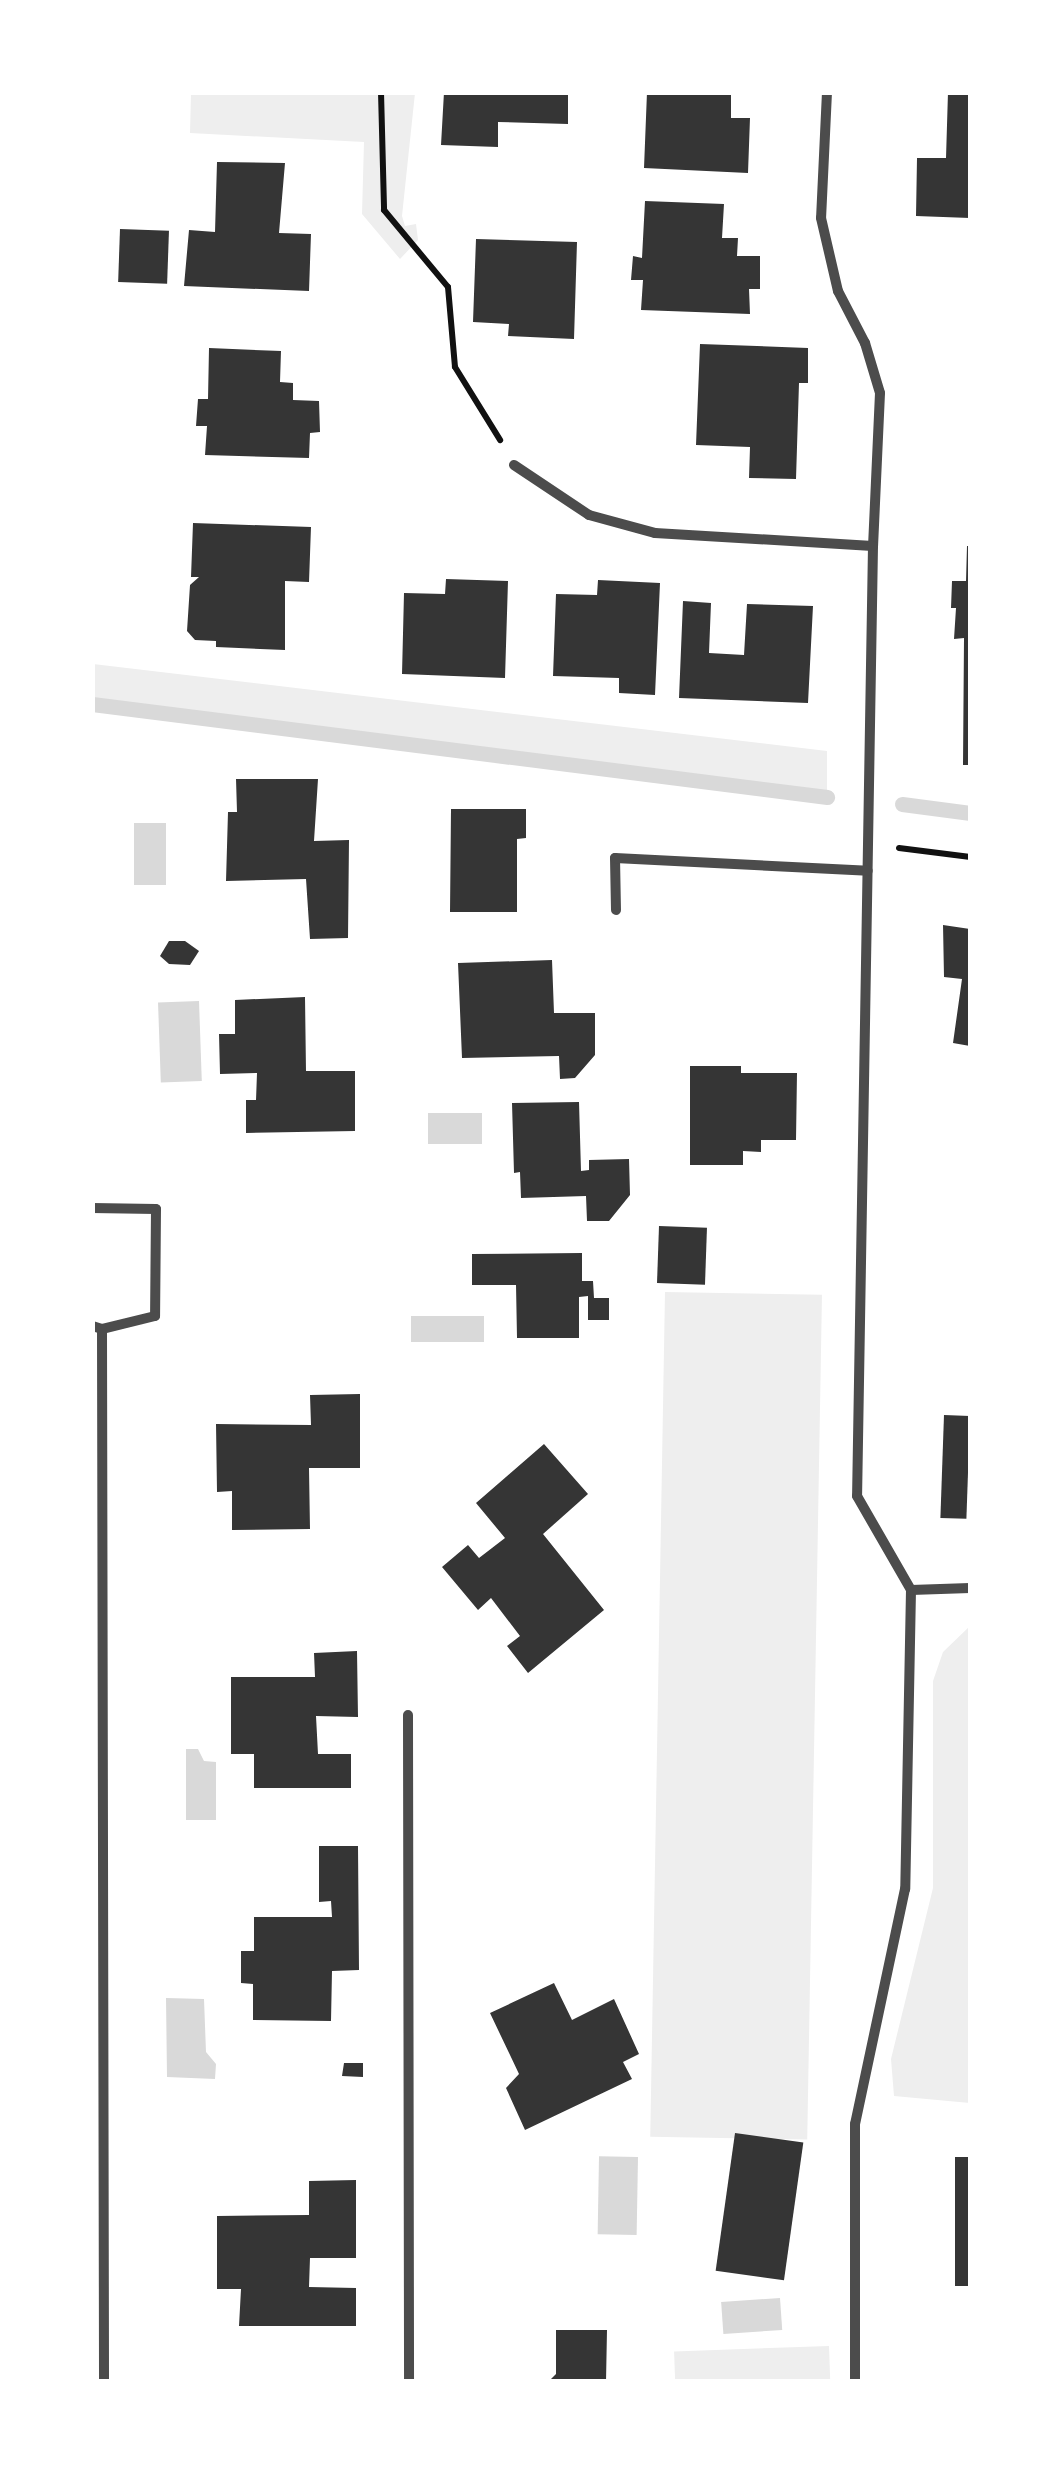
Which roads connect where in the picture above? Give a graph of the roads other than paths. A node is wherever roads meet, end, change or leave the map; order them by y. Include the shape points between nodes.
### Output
1 (827, 92) edge
2 (514, 465) road end
3 (873, 546) junction
4 (868, 871) junction
5 (616, 910) dead end
6 (92, 1208) edge
7 (97, 1328) edge
8 (970, 1588) edge
9 (910, 1590) junction
10 (408, 1714) dead end
11 (104, 2382) edge
12 (409, 2382) edge
13 (855, 2382) edge

1 - 3 street via 821,218 838,291 880,393
2 - 3 street via 588,514 655,533
3 - 4 street
4 - 5 street via 615,858
4 - 9 street via 857,1496
6 - 7 street via 156,1209 155,1316
7 - 11 street
8 - 9 street
9 - 13 street via 906,1889 855,2124
10 - 12 street

